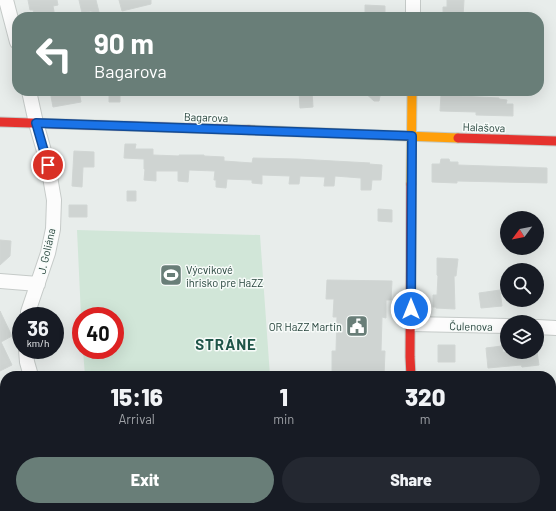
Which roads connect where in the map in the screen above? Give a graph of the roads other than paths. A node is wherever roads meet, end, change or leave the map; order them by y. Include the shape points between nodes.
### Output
1 (6, 0) edge
2 (413, 0) edge
3 (413, 12) edge
4 (12, 23) edge
5 (30, 96) edge
6 (412, 96) edge
7 (0, 122) edge
8 (36, 123) junction
9 (412, 136) junction
10 (556, 141) edge
11 (0, 281) edge
12 (38, 284) junction
13 (30, 307) edge
14 (411, 324) junction
15 (500, 326) edge
16 (544, 327) edge
17 (556, 328) edge
18 (27, 359) edge
19 (30, 371) edge
20 (411, 371) edge

1 - 4 street
2 - 3 street
5 - 8 street, J. Goliána
6 - 9 street
7 - 8 street, Bagarova
8 - 9 street, Bagarova
8 - 12 street, J. Goliána via 48,165 54,200 53,229
9 - 10 street, Halašova
9 - 14 street
11 - 12 street
12 - 13 street, J. Goliána
14 - 15 street, Čulenova
14 - 20 street
16 - 17 street
18 - 19 street

